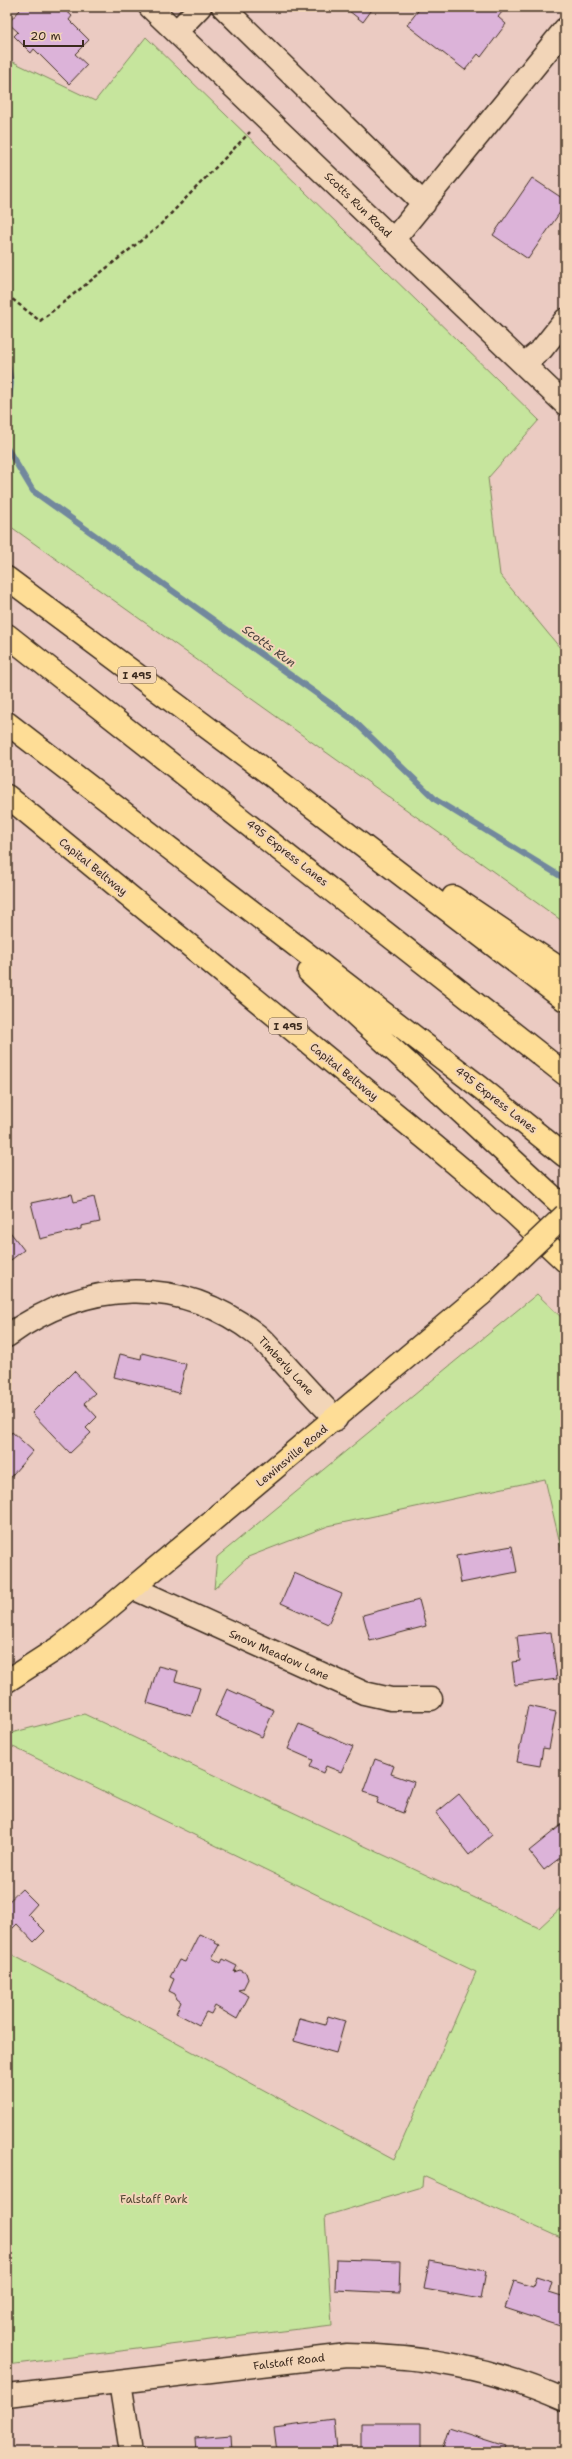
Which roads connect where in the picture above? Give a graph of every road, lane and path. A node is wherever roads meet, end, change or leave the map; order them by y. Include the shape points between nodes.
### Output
1 (150, 7) edge
2 (200, 7) edge
3 (223, 7) edge
4 (565, 30) edge
5 (178, 31) junction
6 (266, 116) junction
7 (424, 204) junction
8 (394, 239) junction
9 (7, 295) edge
10 (565, 320) edge
11 (524, 364) junction
12 (565, 404) edge
13 (7, 578) edge
14 (7, 634) edge
15 (7, 723) edge
16 (267, 772) junction
17 (7, 796) edge
18 (204, 874) junction
19 (565, 972) edge
20 (565, 1000) edge
21 (565, 1074) edge
22 (565, 1156) edge
23 (565, 1208) edge
24 (565, 1215) edge
25 (565, 1261) edge
26 (7, 1336) edge
27 (336, 1419) junction
28 (134, 1588) junction
29 (7, 1681) edge
30 (431, 1699) dead end
31 (120, 2382) junction
32 (7, 2395) edge
33 (565, 2400) edge
34 (131, 2452) edge

1 - 5 street, Scotts Run Road
2 - 5 street
3 - 7 street
4 - 7 street
5 - 6 street, Scotts Run Road
6 - 8 street, Scotts Run Road
6 - 9 path via 158,227 40,321
7 - 8 street
8 - 11 street, Scotts Run Road
10 - 11 street via 542,349
11 - 12 street, Scotts Run Road
13 - 16 main road, I 495
14 - 21 main road, 495 Express Lanes
15 - 18 main road, 495 Express Lanes
16 - 19 main road
16 - 20 main road, I 495
17 - 25 main road, Capital Beltway / I 495 via 431,1143 513,1212
18 - 22 main road, 495 Express Lanes
18 - 23 main road
24 - 27 main road, Lewinsville Road, bridge via 482,1294
26 - 27 street, Timberly Lane via 53,1308 83,1298 112,1292 145,1292 177,1296 206,1305 233,1318 258,1336
27 - 28 main road, Lewinsville Road
28 - 29 main road, Lewinsville Road via 61,1646
28 - 30 street, Snow Meadow Lane via 364,1693 391,1699
31 - 32 street, Falstaff Road
31 - 33 street, Falstaff Road via 347,2355 397,2356 445,2362 490,2372 537,2387
31 - 34 street

